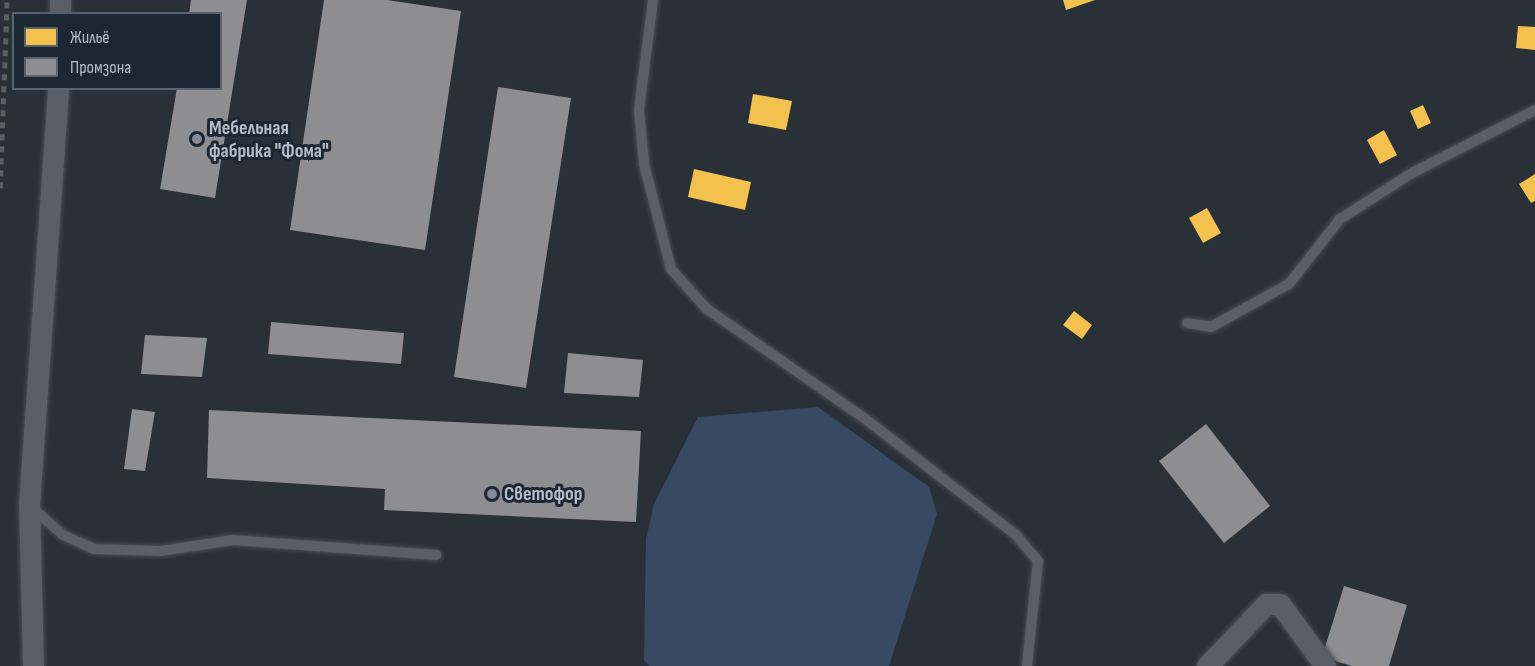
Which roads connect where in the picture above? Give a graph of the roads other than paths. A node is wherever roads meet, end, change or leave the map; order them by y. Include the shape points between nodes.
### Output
1 (653, 0) edge
2 (58, 90) edge
3 (1535, 110) edge
4 (1186, 323) dead end
5 (29, 505) junction
6 (436, 555) dead end
7 (33, 666) edge
8 (1027, 666) edge
9 (1207, 666) edge
10 (1325, 666) edge

1 - 8 lane via 639,110 644,164 671,269 707,309 868,421 1016,535 1038,561
2 - 5 street
3 - 4 lane via 1412,172 1340,219 1289,284 1211,327
5 - 6 lane via 63,536 94,549 161,551 233,540
5 - 7 street
9 - 10 street via 1266,604 1280,604

